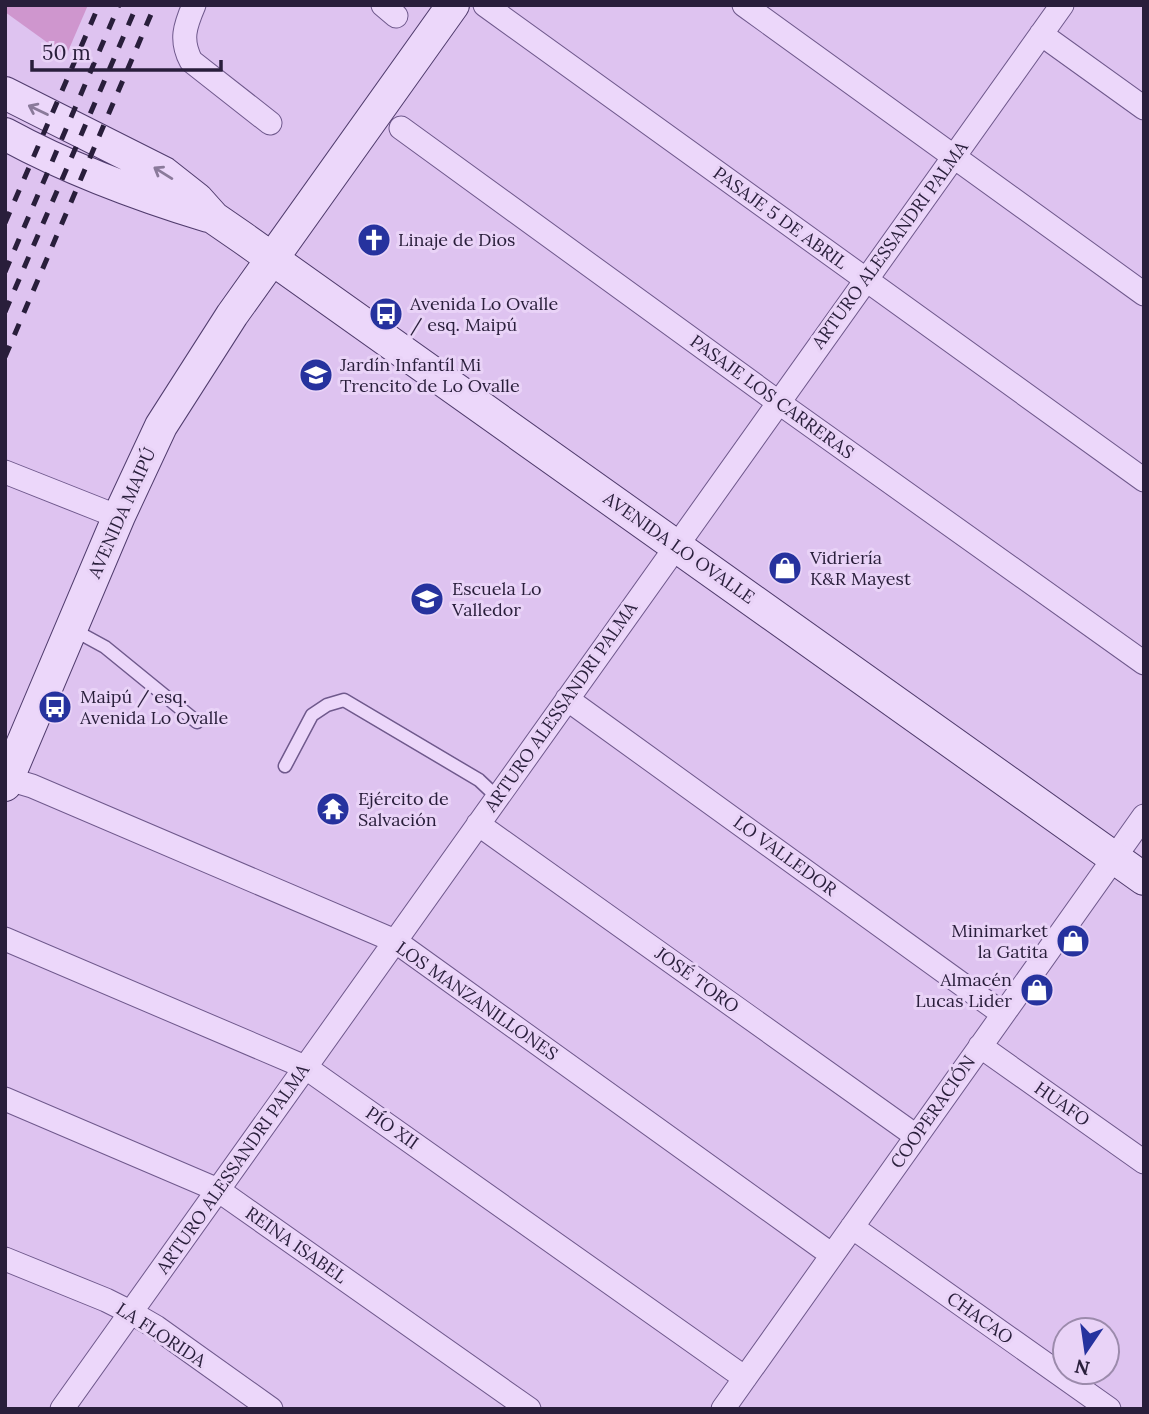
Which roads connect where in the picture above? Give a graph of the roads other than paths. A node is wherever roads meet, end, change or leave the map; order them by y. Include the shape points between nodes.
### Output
1 (194, 5) edge
2 (453, 5) edge
3 (485, 5) edge
4 (744, 5) edge
5 (1062, 5) edge
6 (1041, 34) junction
7 (5, 93) edge
8 (1144, 108) edge
9 (270, 123) dead end
10 (401, 128) dead end
11 (5, 134) edge
12 (954, 156) junction
13 (215, 218) junction
14 (272, 259) junction
15 (866, 279) junction
16 (1144, 294) edge
17 (778, 402) junction
18 (5, 472) edge
19 (1144, 480) edge
20 (106, 512) dead end
21 (676, 546) junction
22 (72, 629) junction
23 (1144, 663) edge
24 (567, 699) junction
25 (197, 722) dead end
26 (285, 766) dead end
27 (6, 780) edge
28 (497, 797) junction
29 (1144, 816) edge
30 (478, 824) junction
31 (1114, 857) junction
32 (1144, 878) edge
33 (5, 939) edge
34 (395, 941) junction
35 (1003, 1014) junction
36 (980, 1046) junction
37 (305, 1067) junction
38 (5, 1099) edge
39 (916, 1136) junction
40 (1144, 1162) edge
41 (218, 1189) junction
42 (852, 1227) junction
43 (832, 1255) junction
44 (5, 1259) edge
45 (130, 1312) junction
46 (745, 1378) junction
47 (726, 1407) edge
48 (61, 1409) edge
49 (271, 1409) edge
50 (529, 1409) edge
51 (1109, 1409) edge

1 - 9 street via 184,38 191,61
2 - 14 main road, AVENIDA MAIPÚ
3 - 15 street, PASAJE 5 DE ABRIL
4 - 12 street
5 - 6 street, ARTURO ALESSANDRI PALMA
6 - 8 street
6 - 12 street, ARTURO ALESSANDRI PALMA
13 -> 7 main road, AVENIDA LO OVALLE via 164,173
10 - 17 street, PASAJE LOS CARRERAS
11 - 13 main road, AVENIDA LO OVALLE via 135,192
12 - 15 street, ARTURO ALESSANDRI PALMA
12 - 16 street
13 - 14 main road, AVENIDA LO OVALLE
14 - 21 main road, AVENIDA LO OVALLE
14 - 22 main road, AVENIDA MAIPÚ via 161,426
15 - 17 street, ARTURO ALESSANDRI PALMA
15 - 19 street, PASAJE 5 DE ABRIL
17 - 21 street, ARTURO ALESSANDRI PALMA
17 - 23 street, PASAJE LOS CARRERAS
18 - 20 street
21 - 24 street, ARTURO ALESSANDRI PALMA
21 - 31 main road, AVENIDA LO OVALLE
22 - 25 lane via 105,647
22 - 27 main road, AVENIDA MAIPÚ
24 - 28 street, ARTURO ALESSANDRI PALMA
24 - 35 street, LO VALLEDOR
26 - 28 lane via 312,715 344,700 479,780
27 - 34 street, LOS MANZANILLONES via 32,786
28 - 30 street, ARTURO ALESSANDRI PALMA
29 - 31 street, COOPERACIÓN
30 - 34 street, ARTURO ALESSANDRI PALMA
30 - 39 street, JOSÉ TORO
31 - 32 main road, AVENIDA LO OVALLE
31 - 35 street, COOPERACIÓN
33 - 37 street, PÍO XII
34 - 37 street, ARTURO ALESSANDRI PALMA
34 - 43 street, LOS MANZANILLONES
35 - 36 street, COOPERACIÓN
36 - 39 street, COOPERACIÓN
36 - 40 street, HUAFO
37 - 41 street, ARTURO ALESSANDRI PALMA
37 - 46 street, PÍO XII
38 - 41 street, REINA ISABEL
39 - 42 street, COOPERACIÓN
41 - 45 street, ARTURO ALESSANDRI PALMA
41 - 50 street, REINA ISABEL
42 - 43 street, COOPERACIÓN
42 - 51 street, CHACAO
43 - 46 street, COOPERACIÓN
44 - 45 street, LA FLORIDA
45 - 48 street, ARTURO ALESSANDRI PALMA
45 - 49 street, LA FLORIDA
46 - 47 street, COOPERACIÓN

